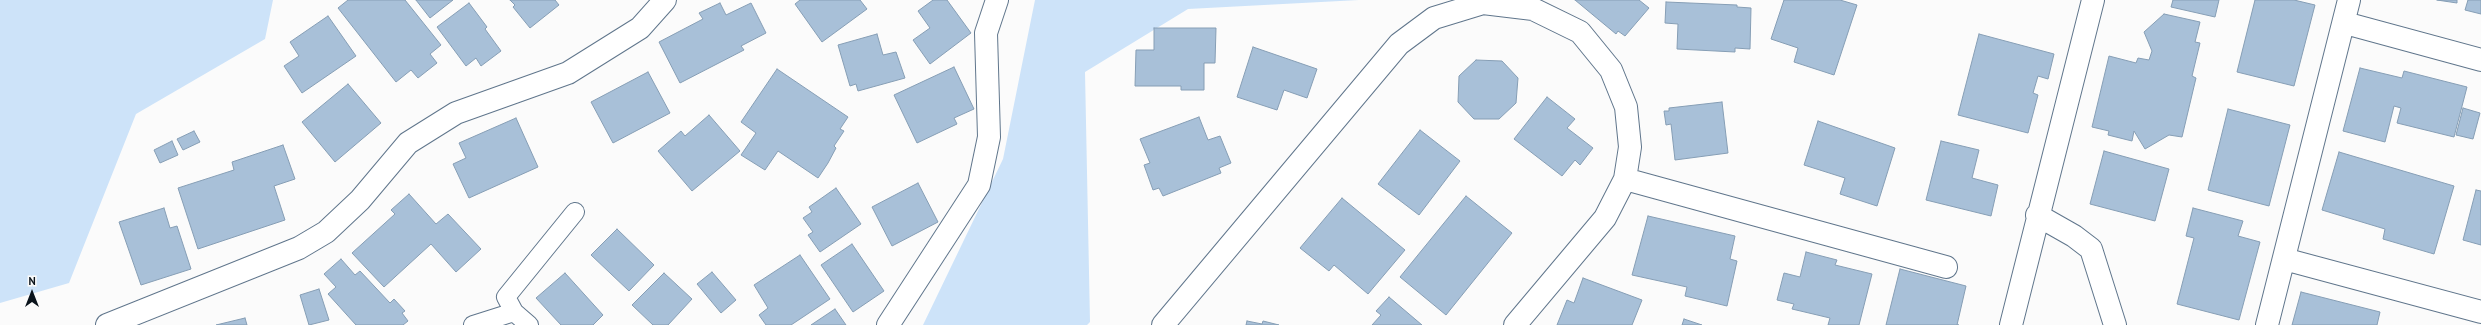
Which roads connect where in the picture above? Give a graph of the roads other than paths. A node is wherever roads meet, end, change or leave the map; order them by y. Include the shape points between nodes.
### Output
1 (665, 0) edge
2 (997, 0) edge
3 (2093, 0) edge
4 (2349, 0) edge
5 (2344, 23) junction
6 (2481, 60) edge
7 (1625, 179) junction
8 (575, 212) dead end
9 (2038, 215) junction
10 (2284, 259) junction
11 (1946, 267) dead end
12 (514, 312) junction
13 (2481, 312) edge
14 (107, 325) edge
15 (473, 325) edge
16 (529, 325) edge
17 (888, 325) edge
18 (1163, 325) edge
19 (1515, 325) edge
20 (2011, 325) edge
21 (2115, 325) edge
22 (2267, 325) edge

1 - 14 street via 640,28 568,73 456,113 408,143 360,200 326,232 299,248
2 - 17 street via 986,33 989,137 979,185
3 - 9 street
4 - 5 street
5 - 6 street
5 - 10 street
7 - 11 street
7 - 18 street via 1630,147 1626,107 1611,70 1580,32 1533,8 1483,3 1434,18 1399,44
7 - 19 street via 1605,218
8 - 12 lane via 506,297
9 - 20 street
9 - 21 street via 2074,236 2091,250
10 - 13 street
10 - 22 street
12 - 15 lane
12 - 16 lane

